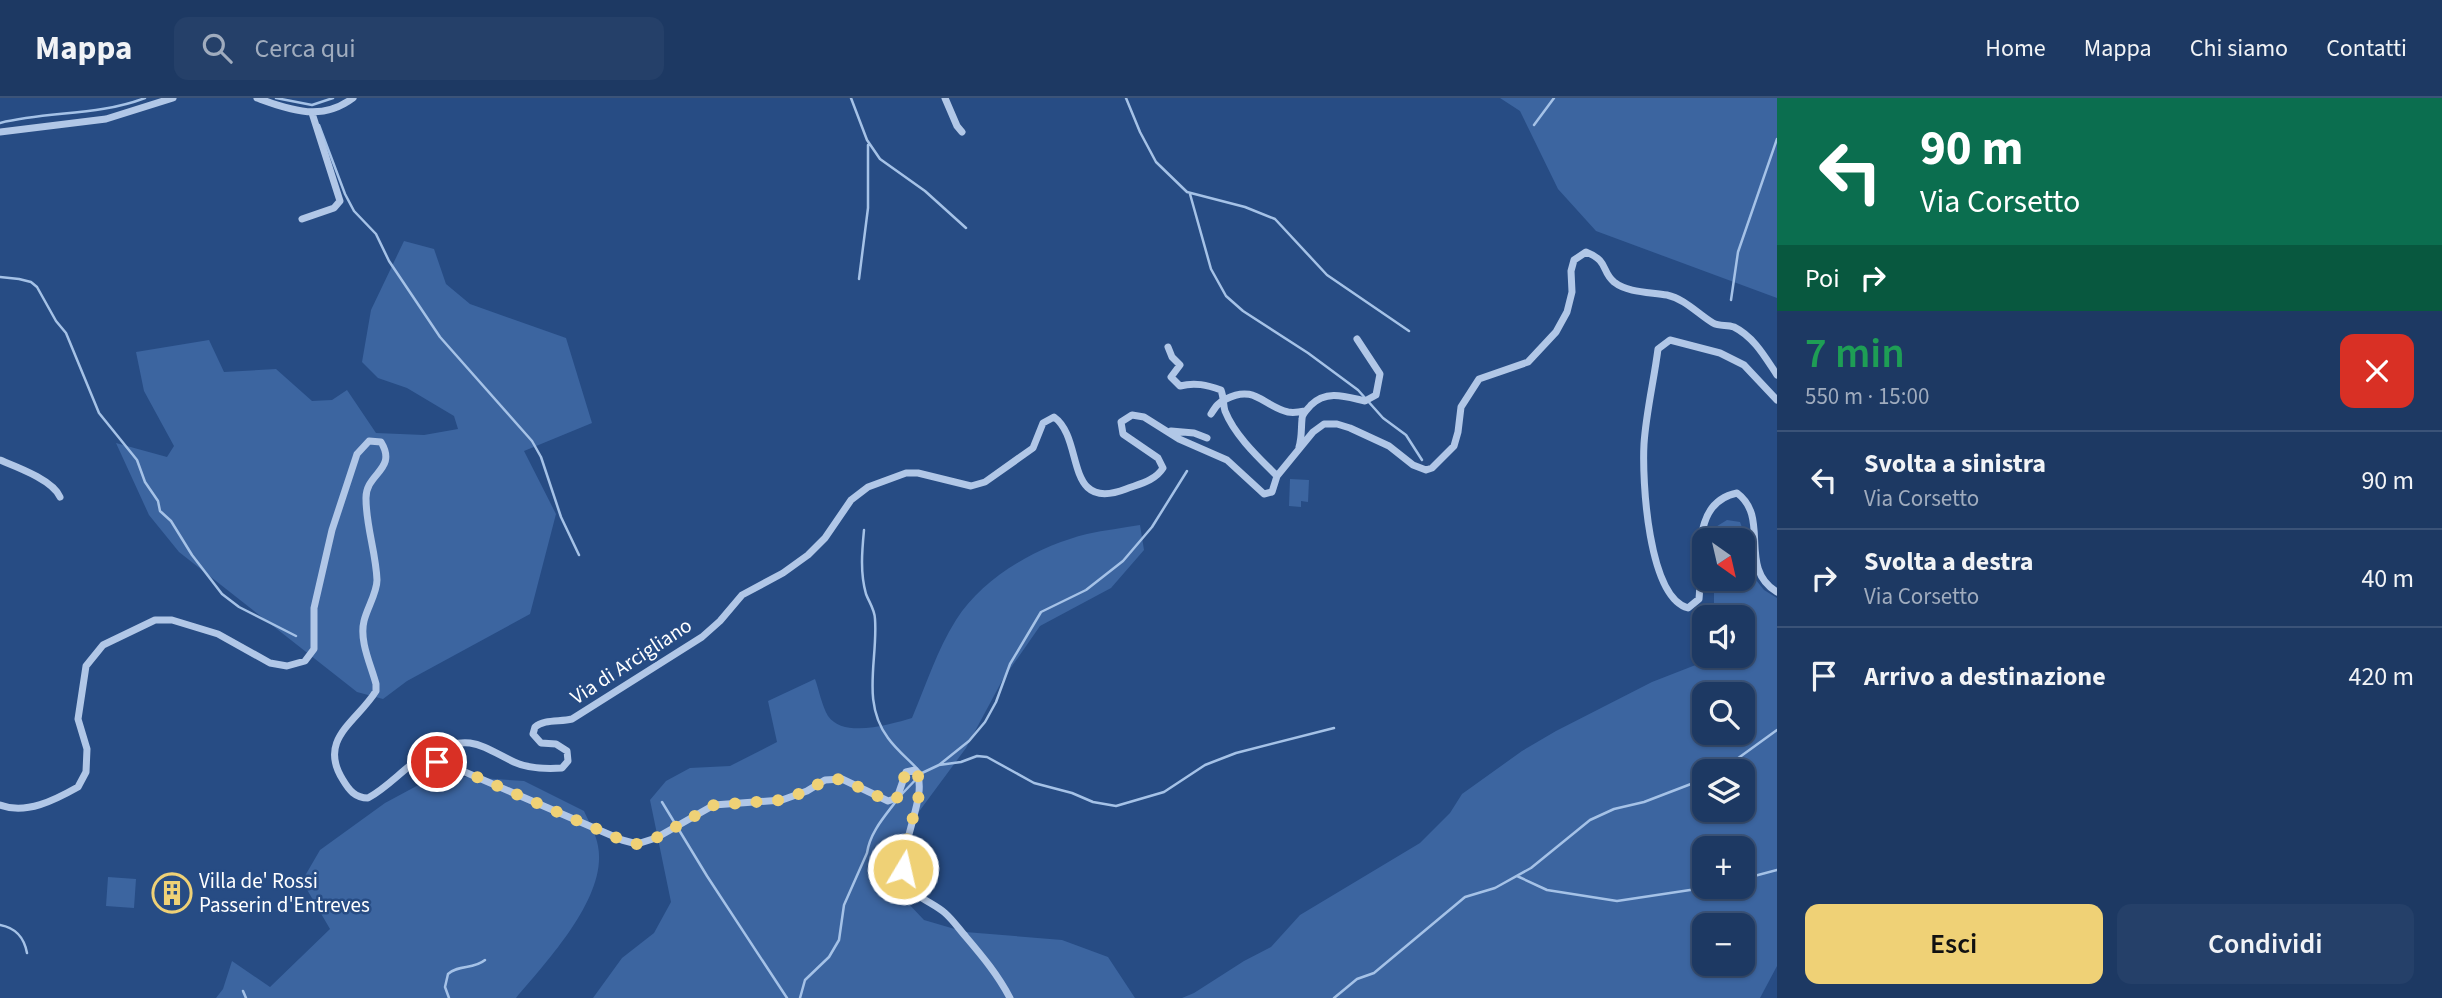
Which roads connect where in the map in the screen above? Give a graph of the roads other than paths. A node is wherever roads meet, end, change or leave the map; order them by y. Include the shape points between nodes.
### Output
1 (173, 98) edge
2 (257, 98) edge
3 (353, 98) edge
4 (945, 98) edge
5 (312, 113) junction
6 (0, 132) edge
7 (962, 132) dead end
8 (302, 219) dead end
9 (1357, 339) dead end
10 (1168, 347) dead end
11 (1777, 375) edge
12 (1225, 400) junction
13 (1777, 400) edge
14 (1305, 411) junction
15 (1211, 414) dead end
16 (1163, 429) junction
17 (1207, 438) dead end
18 (1296, 454) junction
19 (0, 460) edge
20 (1278, 476) junction
21 (60, 497) dead end
22 (1777, 592) edge
23 (417, 759) junction
24 (0, 805) edge
25 (1010, 998) edge

1 - 6 street via 106,119
2 - 5 street
3 - 5 street via 339,107
4 - 7 street
5 - 8 street via 340,201 337,207
9 - 14 street via 1380,374 1376,395 1365,401 1334,394
10 - 12 street via 1180,365 1171,377 1174,381 1180,386 1189,383 1221,390
11 - 18 street via 1746,334 1730,325 1717,325 1682,300 1626,288 1613,281 1602,261 1586,252 1574,260 1567,312 1556,332 1528,362 1479,379 1461,407 1454,446 1432,468 1413,465 1389,446 1337,424 1319,426
12 - 14 street via 1244,393 1290,413
12 - 15 street
12 - 20 street via 1224,409 1237,429
13 - 22 street via 1744,365 1670,340 1658,349 1644,453 1652,544 1666,589 1679,605 1688,608 1699,599 1701,537 1711,509 1737,493 1748,501 1753,518 1757,568 1764,583
14 - 18 street
16 - 17 street
16 - 20 street, Via di Arcigliano via 1227,460 1264,494 1272,492
16 - 23 street, Via di Arcigliano via 1141,415 1123,419 1124,434 1158,458 1163,468 1154,478 1112,495 1096,493 1087,485 1062,425 1054,417 1043,423 1033,448 985,482 971,486 906,473 868,487 851,500 808,555 742,595 702,637 572,719 535,727 533,734 541,743 567,751 568,761 562,768 516,763 466,741
18 - 20 street
19 - 21 street via 36,476
23 - 24 street, Via di Arcigliano via 368,798 360,798 347,787 333,759 338,737 376,691 363,638 377,583 365,497 371,481 386,464 387,452 381,442 369,442 357,454 332,530 314,608 314,649 305,662 270,663 218,634 155,620 103,645 86,666 78,719 87,749 86,772 78,787 26,809
23 - 25 street via 451,766 637,844 714,805 782,800 825,780 842,779 888,801 897,798 906,772 915,770 920,789 907,838 903,869 907,883 947,914

